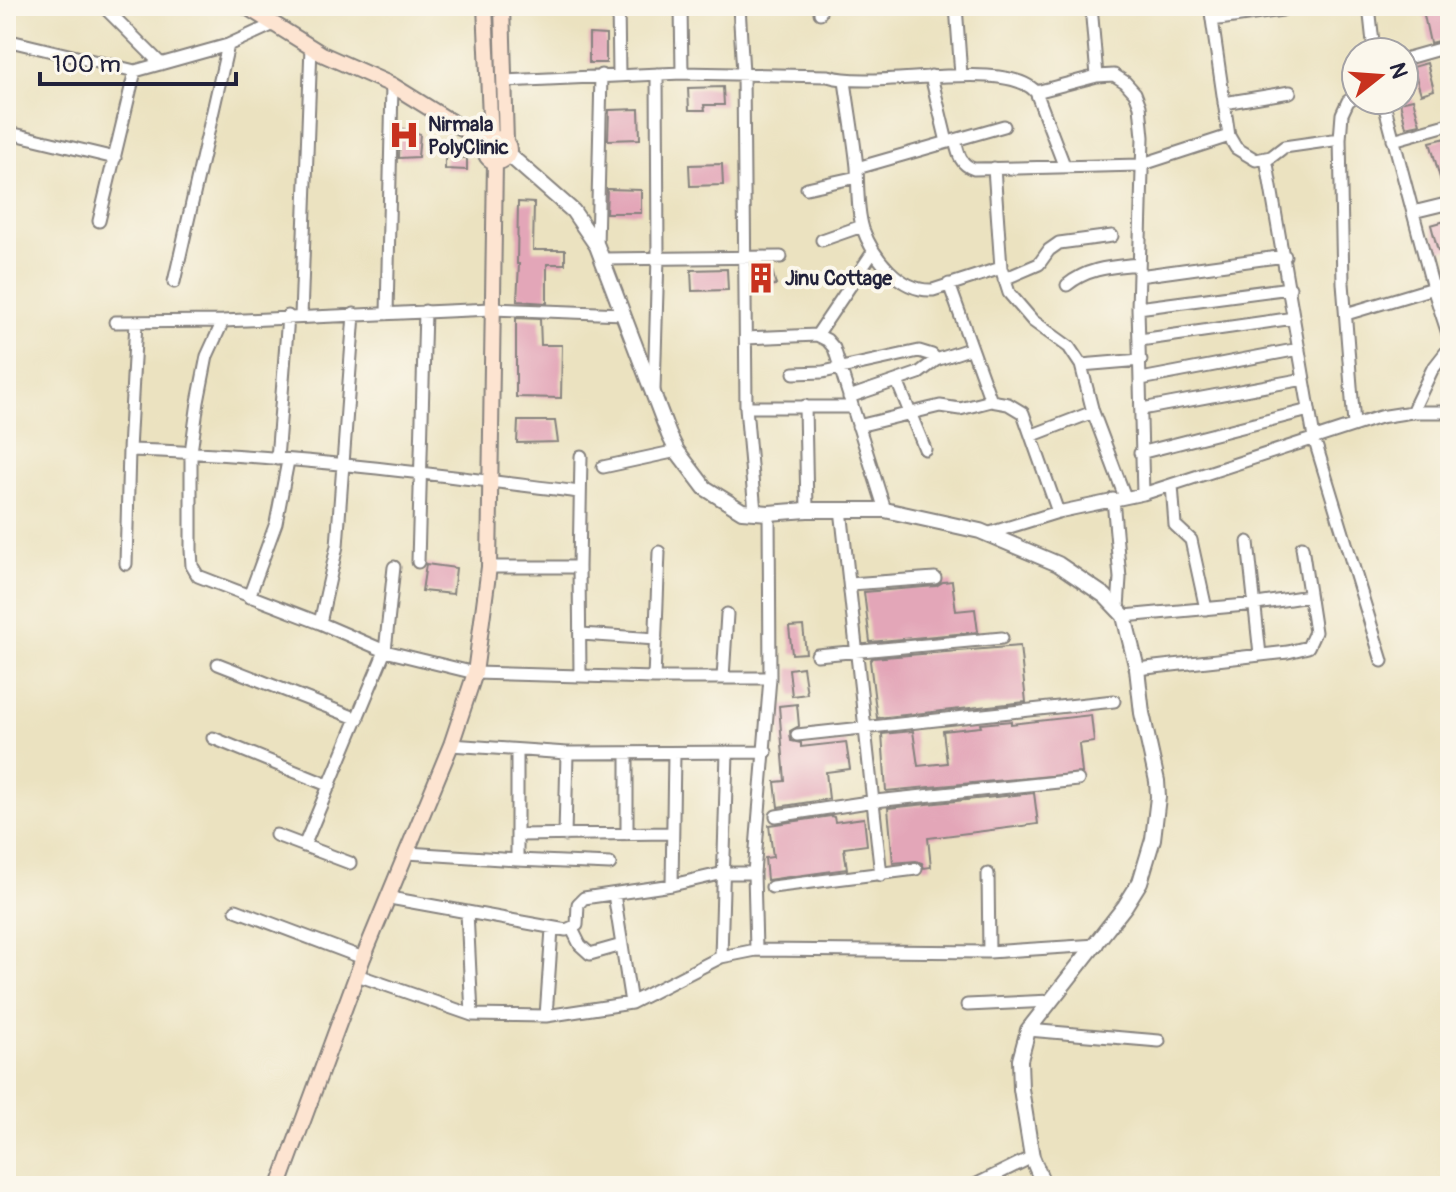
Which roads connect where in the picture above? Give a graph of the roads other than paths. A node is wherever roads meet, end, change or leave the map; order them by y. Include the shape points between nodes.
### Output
1 (103, 6) edge
2 (245, 6) edge
3 (485, 6) edge
4 (502, 6) edge
5 (618, 6) edge
6 (681, 6) edge
7 (739, 6) edge
8 (956, 6) edge
9 (1091, 6) edge
10 (1210, 6) edge
11 (1369, 6) edge
12 (1282, 10) dead end
13 (1212, 20) junction
14 (274, 24) junction
15 (1372, 36) edge
16 (6, 40) edge
17 (228, 45) junction
18 (311, 46) junction
19 (1450, 46) edge
20 (1420, 54) edge
21 (161, 64) junction
22 (135, 71) junction
23 (682, 73) junction
24 (743, 73) junction
25 (619, 74) junction
26 (657, 74) junction
27 (601, 75) junction
28 (961, 75) junction
29 (931, 76) junction
30 (1097, 76) junction
31 (504, 81) junction
32 (845, 81) junction
33 (392, 85) junction
34 (1036, 92) junction
35 (1290, 92) dead end
36 (1224, 103) junction
37 (1342, 116) edge
38 (1387, 116) edge
39 (1450, 124) edge
40 (1004, 126) dead end
41 (6, 132) edge
42 (1229, 136) junction
43 (1340, 139) junction
44 (1393, 140) junction
45 (951, 141) junction
46 (497, 149) junction
47 (115, 158) junction
48 (1266, 158) junction
49 (1064, 165) junction
50 (1140, 165) junction
51 (994, 168) junction
52 (857, 173) junction
53 (807, 188) dead end
54 (1450, 203) edge
55 (1413, 212) junction
56 (99, 221) dead end
57 (862, 226) junction
58 (1112, 236) dead end
59 (822, 240) dead end
60 (600, 252) junction
61 (873, 252) junction
62 (1285, 256) junction
63 (658, 257) junction
64 (781, 257) dead end
65 (744, 259) junction
66 (1139, 270) junction
67 (1003, 273) junction
68 (174, 282) dead end
69 (1450, 283) edge
70 (949, 284) junction
71 (1067, 285) dead end
72 (1290, 288) junction
73 (1433, 288) junction
74 (1138, 308) junction
75 (492, 309) junction
76 (425, 311) junction
77 (354, 314) junction
78 (387, 314) junction
79 (624, 314) junction
80 (1346, 314) junction
81 (295, 316) junction
82 (1294, 318) junction
83 (223, 321) junction
84 (115, 322) dead end
85 (136, 322) junction
86 (817, 335) junction
87 (746, 338) junction
88 (1140, 340) junction
89 (1450, 340) edge
90 (1450, 347) edge
91 (972, 348) junction
92 (1299, 349) junction
93 (936, 360) junction
94 (1141, 360) junction
95 (1081, 365) junction
96 (842, 368) junction
97 (794, 373) dead end
98 (1141, 379) junction
99 (1304, 379) junction
100 (897, 381) junction
101 (654, 399) junction
102 (991, 401) junction
103 (850, 402) junction
104 (805, 406) junction
105 (746, 407) junction
106 (1142, 409) junction
107 (1309, 410) junction
108 (910, 412) junction
109 (1093, 412) junction
110 (1412, 412) junction
111 (1450, 412) edge
112 (1354, 425) junction
113 (858, 426) junction
114 (1033, 435) junction
115 (1314, 438) junction
116 (925, 449) dead end
117 (129, 450) junction
118 (677, 451) junction
119 (191, 452) junction
120 (1140, 453) junction
121 (581, 456) dead end
122 (283, 460) junction
123 (344, 465) junction
124 (603, 467) dead end
125 (422, 474) junction
126 (490, 482) junction
127 (1172, 485) junction
128 (579, 492) junction
129 (1143, 494) junction
130 (1125, 497) junction
131 (1113, 499) junction
132 (841, 509) junction
133 (807, 510) junction
134 (885, 510) junction
135 (1058, 512) junction
136 (762, 513) junction
137 (987, 534) junction
138 (1248, 542) dead end
139 (1302, 547) dead end
140 (659, 552) dead end
141 (418, 562) dead end
142 (126, 564) dead end
143 (394, 567) dead end
144 (489, 567) junction
145 (579, 567) junction
146 (935, 578) dead end
147 (850, 584) junction
148 (1309, 596) junction
149 (249, 597) junction
150 (1257, 604) junction
151 (1206, 609) junction
152 (1121, 612) junction
153 (727, 614) dead end
154 (320, 623) junction
155 (581, 634) junction
156 (1002, 638) dead end
157 (656, 639) junction
158 (385, 651) junction
159 (856, 651) junction
160 (817, 655) dead end
161 (1260, 655) junction
162 (1382, 661) dead end
163 (218, 664) dead end
164 (1137, 669) junction
165 (475, 673) junction
166 (580, 676) junction
167 (654, 678) junction
168 (723, 678) junction
169 (770, 678) junction
170 (1114, 701) dead end
171 (358, 719) junction
172 (866, 728) junction
173 (797, 735) dead end
174 (213, 738) dead end
175 (451, 745) junction
176 (517, 752) junction
177 (727, 752) junction
178 (766, 752) junction
179 (567, 753) junction
180 (627, 753) junction
181 (674, 753) junction
182 (1078, 780) dead end
183 (330, 786) junction
184 (875, 801) junction
185 (776, 816) dead end
186 (671, 833) junction
187 (627, 834) junction
188 (276, 835) dead end
189 (517, 835) junction
190 (565, 835) junction
191 (304, 846) junction
192 (407, 853) junction
193 (517, 860) junction
194 (350, 863) dead end
195 (610, 864) dead end
196 (916, 869) dead end
197 (724, 873) junction
198 (754, 873) junction
199 (988, 874) dead end
200 (881, 875) junction
201 (672, 885) junction
202 (772, 887) dead end
203 (614, 894) junction
204 (390, 898) junction
205 (236, 910) dead end
206 (467, 912) junction
207 (552, 929) junction
208 (572, 929) junction
209 (622, 945) junction
210 (1097, 945) junction
211 (756, 950) junction
212 (989, 952) junction
213 (721, 957) junction
214 (363, 958) junction
215 (357, 975) junction
216 (1051, 1001) junction
217 (631, 1003) junction
218 (967, 1005) dead end
219 (472, 1015) junction
220 (546, 1016) junction
221 (1028, 1030) junction
222 (1159, 1041) dead end
223 (1032, 1157) junction
224 (279, 1186) edge
225 (973, 1186) edge
226 (1044, 1186) edge

1 - 21 street
2 - 14 main road
3 - 46 main road
4 - 31 main road
5 - 25 street
6 - 23 street
7 - 24 street
8 - 28 street
9 - 30 street
10 - 13 street
11 - 15 street
12 - 13 street
13 - 36 street
14 - 17 street
14 - 18 main road
16 - 22 street
17 - 21 street
17 - 68 street
18 - 33 main road
18 - 81 street
19 - 20 street
21 - 22 street
22 - 47 street
23 - 24 street
23 - 26 street
24 - 32 street
24 - 65 street
25 - 26 street
25 - 27 street
26 - 63 street
27 - 31 street
27 - 60 street
28 - 29 street
28 - 34 street via 1015,81
29 - 32 street
29 - 45 street
30 - 34 street
30 - 50 street via 1114,75 1135,93 1143,125
31 - 46 main road
32 - 52 street
33 - 46 main road
33 - 78 street
34 - 49 street
35 - 36 street
36 - 42 street
37 - 43 street
38 - 44 street
39 - 44 street
40 - 45 street
41 - 47 street
42 - 48 street via 1248,156
42 - 50 street
43 - 48 street via 1284,147
43 - 80 street
44 - 55 street
45 - 51 street via 967,167
45 - 52 street
46 - 60 street via 573,211
46 - 75 main road
47 - 56 street
48 - 62 street
49 - 50 street
49 - 51 street
50 - 66 street
51 - 67 street
52 - 53 street
52 - 57 street
54 - 55 street
55 - 73 street
57 - 59 street
57 - 61 street
58 - 67 street via 1059,243 1039,264
60 - 63 street
60 - 79 street
61 - 70 street via 922,291
61 - 86 street
62 - 66 street
62 - 72 street
63 - 65 street
63 - 101 street
64 - 65 street
65 - 87 street
66 - 71 street via 1087,272
66 - 74 street
67 - 70 street
67 - 95 street via 1021,309 1069,347
69 - 73 street
70 - 91 street
72 - 74 street
72 - 82 street
73 - 80 street
73 - 89 street
74 - 88 street
75 - 76 street
75 - 79 street
75 - 126 main road
76 - 78 street
76 - 125 street
77 - 78 street
77 - 81 street
77 - 123 street
79 - 101 street
80 - 112 street
81 - 83 street
81 - 122 street
82 - 88 street
82 - 92 street
83 - 85 street
83 - 119 street via 207,356
84 - 85 street
85 - 117 street
86 - 87 street
86 - 96 street via 834,348
87 - 105 street
88 - 94 street
90 - 110 street
91 - 93 street
91 - 102 street
92 - 98 street
92 - 99 street
93 - 96 street via 919,351
93 - 100 street
94 - 95 street
94 - 98 street
95 - 109 street
96 - 97 street
96 - 103 street
98 - 106 street
99 - 106 street
99 - 107 street
100 - 103 street
100 - 108 street
101 - 118 street
102 - 108 street
102 - 114 street via 1023,413
103 - 104 street
103 - 113 street
104 - 105 street
104 - 133 street
105 - 136 street
106 - 120 street
107 - 115 street
107 - 120 street
108 - 113 street
108 - 116 street
109 - 114 street
109 - 130 street
110 - 111 street
110 - 112 street
112 - 115 street
113 - 134 street
114 - 135 street
115 - 127 street
115 - 162 street
117 - 119 street
117 - 142 street
118 - 124 street
118 - 136 street via 705,488 742,511
119 - 122 street
119 - 149 street via 192,566 198,576
120 - 129 street
121 - 128 street
122 - 123 street
122 - 149 street via 276,523
123 - 125 street
123 - 154 street via 337,546
125 - 126 street
125 - 141 street
126 - 128 street
126 - 144 main road
127 - 129 street
127 - 151 street via 1175,525 1191,540
128 - 145 street
129 - 130 street
130 - 131 street
131 - 135 street
131 - 152 street
132 - 133 street
132 - 134 street
132 - 147 street
133 - 136 street
134 - 137 street
135 - 137 street
136 - 169 street
137 - 152 street via 1058,564
138 - 150 street
139 - 148 street
140 - 157 street
143 - 158 street
144 - 145 street
144 - 165 main road
145 - 155 street
146 - 147 street
147 - 159 street
148 - 150 street
148 - 161 street via 1315,632 1308,647
149 - 154 street
150 - 151 street
150 - 161 street
151 - 152 street
152 - 164 street
153 - 168 street
154 - 158 street
155 - 157 street
155 - 166 street
156 - 159 street
157 - 167 street
158 - 165 street
158 - 171 street
159 - 160 street
159 - 172 street
161 - 164 street
163 - 171 street
164 - 210 street via 1157,781 1153,839 1140,882
165 - 166 street
165 - 175 main road
166 - 167 street
167 - 168 street
168 - 169 street
169 - 178 street
170 - 172 street
171 - 183 street
172 - 173 street
172 - 184 street
174 - 183 street
175 - 176 street
175 - 192 main road
176 - 179 street
176 - 189 street
177 - 178 street
177 - 181 street
177 - 197 street
178 - 198 street
179 - 180 street
179 - 190 street
180 - 181 street
180 - 187 street
181 - 186 street
182 - 184 street
183 - 191 street
184 - 185 street
184 - 200 street
186 - 187 street
186 - 201 street
187 - 190 street
188 - 191 street
189 - 190 street
189 - 193 street
191 - 194 street
192 - 193 street
192 - 204 main road
193 - 195 street
196 - 200 street
197 - 198 street
197 - 201 street
197 - 213 street
198 - 211 street
199 - 212 street
200 - 202 street
201 - 203 street
203 - 208 street via 581,900
203 - 209 street
204 - 206 street
204 - 214 main road
205 - 214 street
206 - 207 street
206 - 219 street
207 - 208 street
207 - 220 street
208 - 209 street via 590,954
209 - 217 street
210 - 212 street
210 - 216 street
211 - 212 street
211 - 213 street
213 - 217 street
214 - 215 main road
215 - 219 street
215 - 224 main road
216 - 218 street
216 - 221 street
217 - 220 street
219 - 220 street
221 - 222 street
221 - 223 street via 1020,1060
223 - 225 street
223 - 226 street

